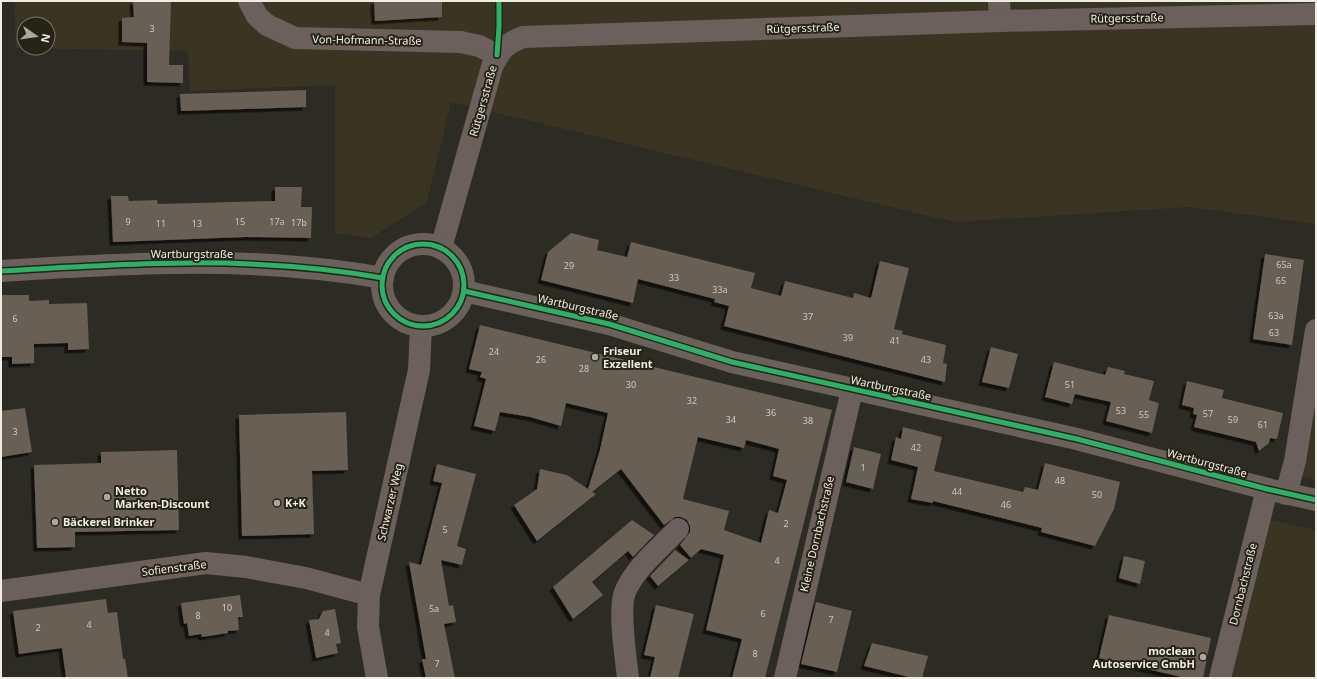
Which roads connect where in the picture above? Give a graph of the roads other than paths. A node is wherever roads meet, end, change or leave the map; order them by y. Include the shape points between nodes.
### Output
1 (249, 1) edge
2 (999, 11) edge
3 (1316, 14) edge
4 (497, 55) junction
5 (441, 248) junction
6 (1, 271) edge
7 (383, 278) junction
8 (464, 291) junction
9 (421, 326) junction
10 (1316, 330) edge
11 (852, 390) junction
12 (1276, 492) junction
13 (1316, 500) edge
14 (678, 529) dead end
15 (1, 591) edge
16 (369, 594) junction
17 (377, 678) edge
18 (628, 678) edge
19 (785, 678) edge
20 (1220, 678) edge

1 - 4 street, Von-Hofmann-Straße via 257,16 267,25 295,38 461,42 479,46
2 - 3 street, Rütgersstraße
2 - 4 street, Rütgersstraße via 523,37 508,43
4 - 5 street, Rütgersstraße
5 - 7 main road via 419,244 404,249 392,258
5 - 8 main road via 460,266 464,278
6 - 7 main road, Wartburgstraße via 124,265 248,264 318,268
7 - 9 main road via 384,298 388,307 402,321
8 - 9 main road via 458,307 446,320
8 - 11 main road, Wartburgstraße via 609,324 732,362
9 - 16 street, Schwarzer Weg via 419,370
10 - 12 street, Dornbachstraße via 1295,461
11 - 12 main road, Wartburgstraße via 1077,439
11 - 19 street, Kleine Dornbachstraße
12 - 13 main road, Wartburgstraße
12 - 20 street, Dornbachstraße
14 - 18 street via 631,580 624,594 623,618
15 - 16 street, Sofienstraße via 206,564 254,568
16 - 17 street, Schwarzer Weg via 368,627

